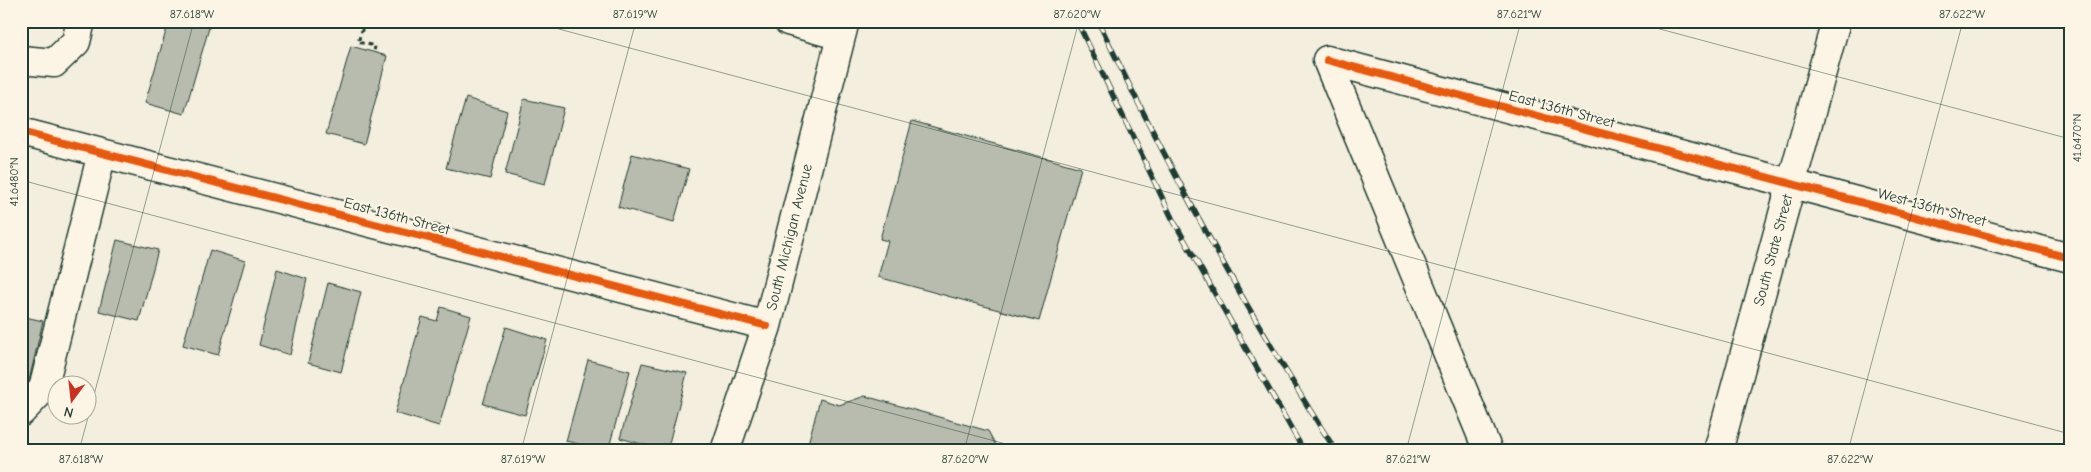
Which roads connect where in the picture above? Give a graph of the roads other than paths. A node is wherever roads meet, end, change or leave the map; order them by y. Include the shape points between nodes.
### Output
1 (81, 21) edge
2 (788, 21) edge
3 (1836, 21) edge
4 (843, 29) edge
5 (21, 60) edge
6 (21, 132) edge
7 (102, 153) junction
8 (1791, 184) junction
9 (2066, 257) dead end
10 (767, 326) junction
11 (21, 412) edge
12 (725, 451) edge
13 (1488, 451) edge
14 (1718, 451) edge

1 - 5 street via 76,42 54,63
2 - 4 street
3 - 8 street, South State Street
4 - 10 street, South Michigan Avenue
6 - 7 street, East 136th Street
7 - 10 street, East 136th Street
7 - 11 street via 43,389
8 - 9 street, West 136th Street
8 - 13 street, East 136th Street via 1327,60
8 - 14 street, South State Street
10 - 12 street, South Michigan Avenue

